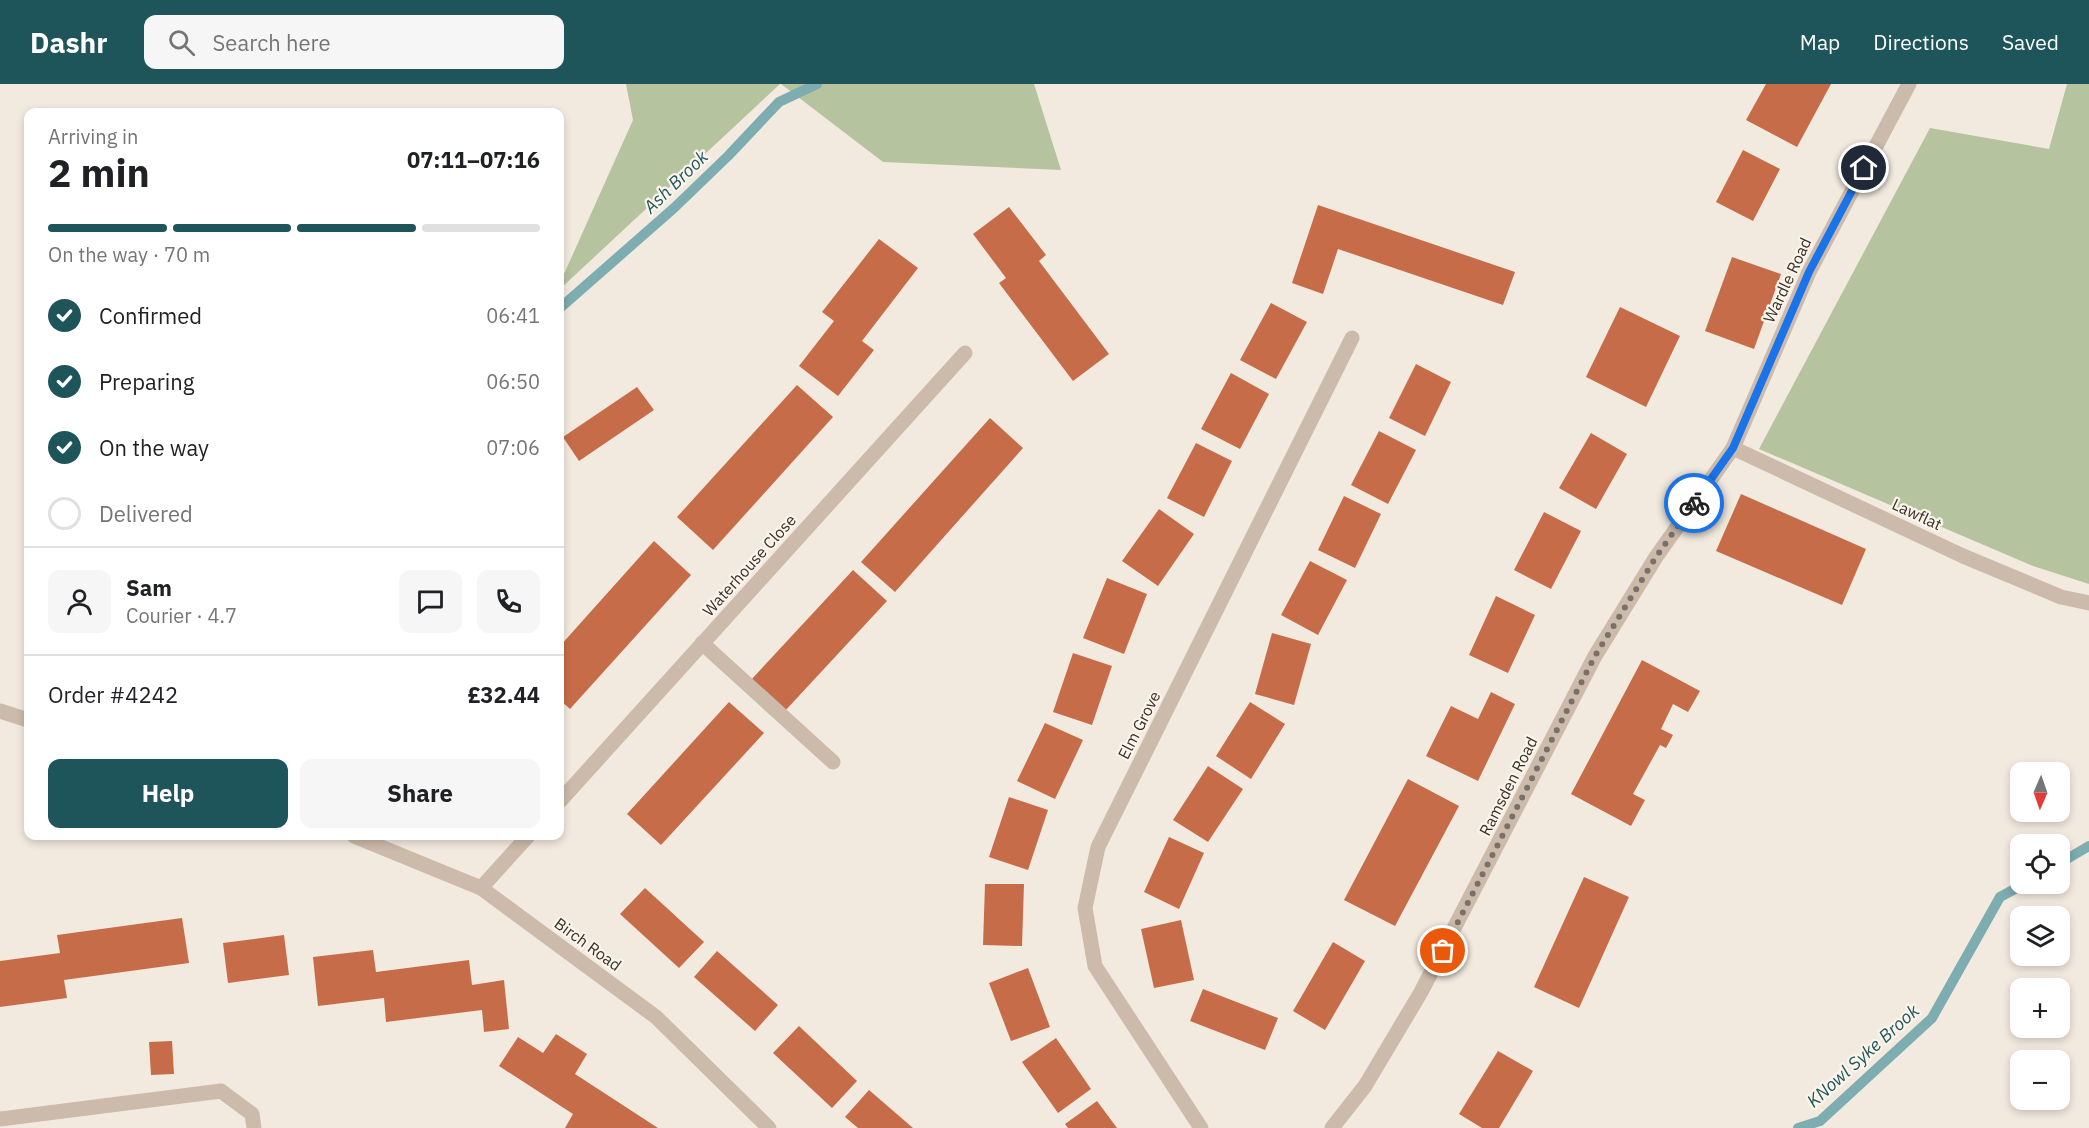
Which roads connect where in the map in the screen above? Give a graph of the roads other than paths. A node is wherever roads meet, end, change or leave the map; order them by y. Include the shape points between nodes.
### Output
1 (1909, 84) edge
2 (1352, 338) dead end
3 (965, 353) dead end
4 (1733, 448) junction
5 (1722, 463) joint
6 (2089, 603) edge
7 (702, 643) junction
8 (0, 711) edge
9 (24, 719) edge
10 (834, 762) dead end
11 (564, 797) edge
12 (364, 840) edge
13 (524, 840) edge
14 (481, 888) junction
15 (0, 1119) edge
16 (254, 1128) edge
17 (769, 1128) edge
18 (1201, 1128) edge
19 (1332, 1128) edge

1 - 4 street, Wardle Road via 1809,272
2 - 18 street, Elm Grove via 1098,847 1085,908 1095,966
3 - 7 street, Waterhouse Close
4 - 5 street, Wardle Road
4 - 6 street, Lawflat via 1963,556 2061,597
5 - 19 street, Ramsden Road via 1656,557 1595,656 1421,992 1365,1086
7 - 10 street
7 - 11 street, Waterhouse Close
8 - 9 street
12 - 14 street, Birch Road
13 - 14 street
14 - 17 street, Birch Road via 656,1017
15 - 16 street via 221,1091 252,1114

